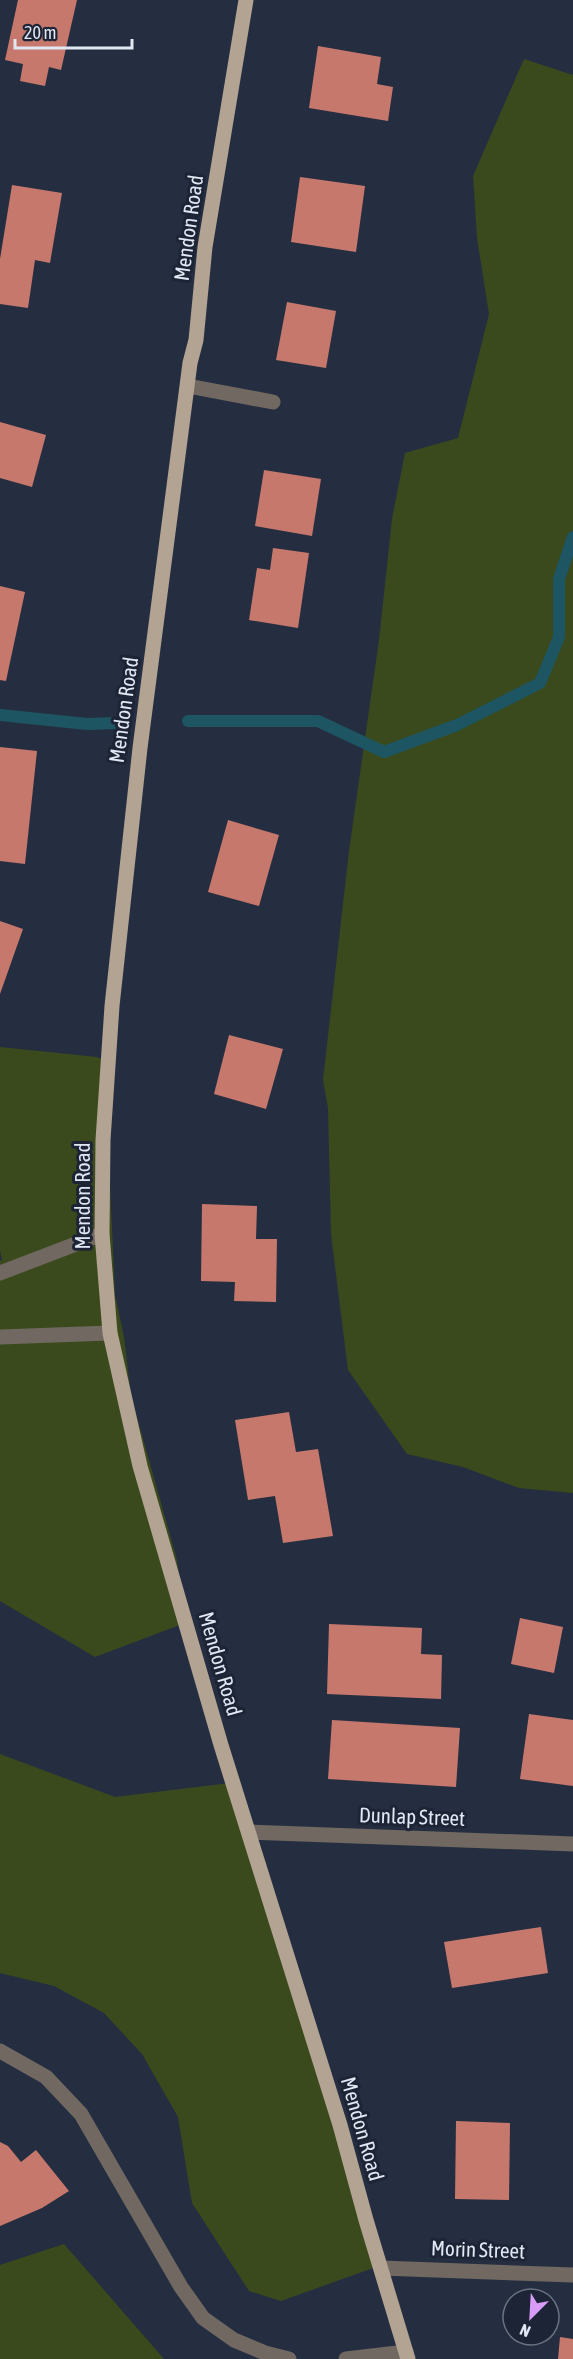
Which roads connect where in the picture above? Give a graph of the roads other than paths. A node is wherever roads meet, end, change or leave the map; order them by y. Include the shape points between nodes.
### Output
1 (246, 0) edge
2 (188, 386) junction
3 (273, 402) dead end
4 (102, 1234) junction
5 (0, 1273) edge
6 (110, 1333) junction
7 (0, 1336) edge
8 (249, 1832) junction
9 (573, 1844) edge
10 (0, 2051) edge
11 (381, 2268) junction
12 (573, 2275) edge
13 (407, 2355) edge
14 (289, 2359) edge
15 (346, 2359) edge

1 - 2 main road, Mendon Road via 205,247
2 - 3 street
2 - 4 main road, Mendon Road via 119,925 103,1140
4 - 5 street
4 - 6 main road, Mendon Road
6 - 7 street
6 - 8 main road, Mendon Road via 141,1466
8 - 9 street, Dunlap Street
8 - 11 main road, Mendon Road
10 - 14 street via 46,2077 81,2114 203,2318 234,2340
11 - 12 street, Morin Street
11 - 13 main road, Mendon Road
13 - 15 street

